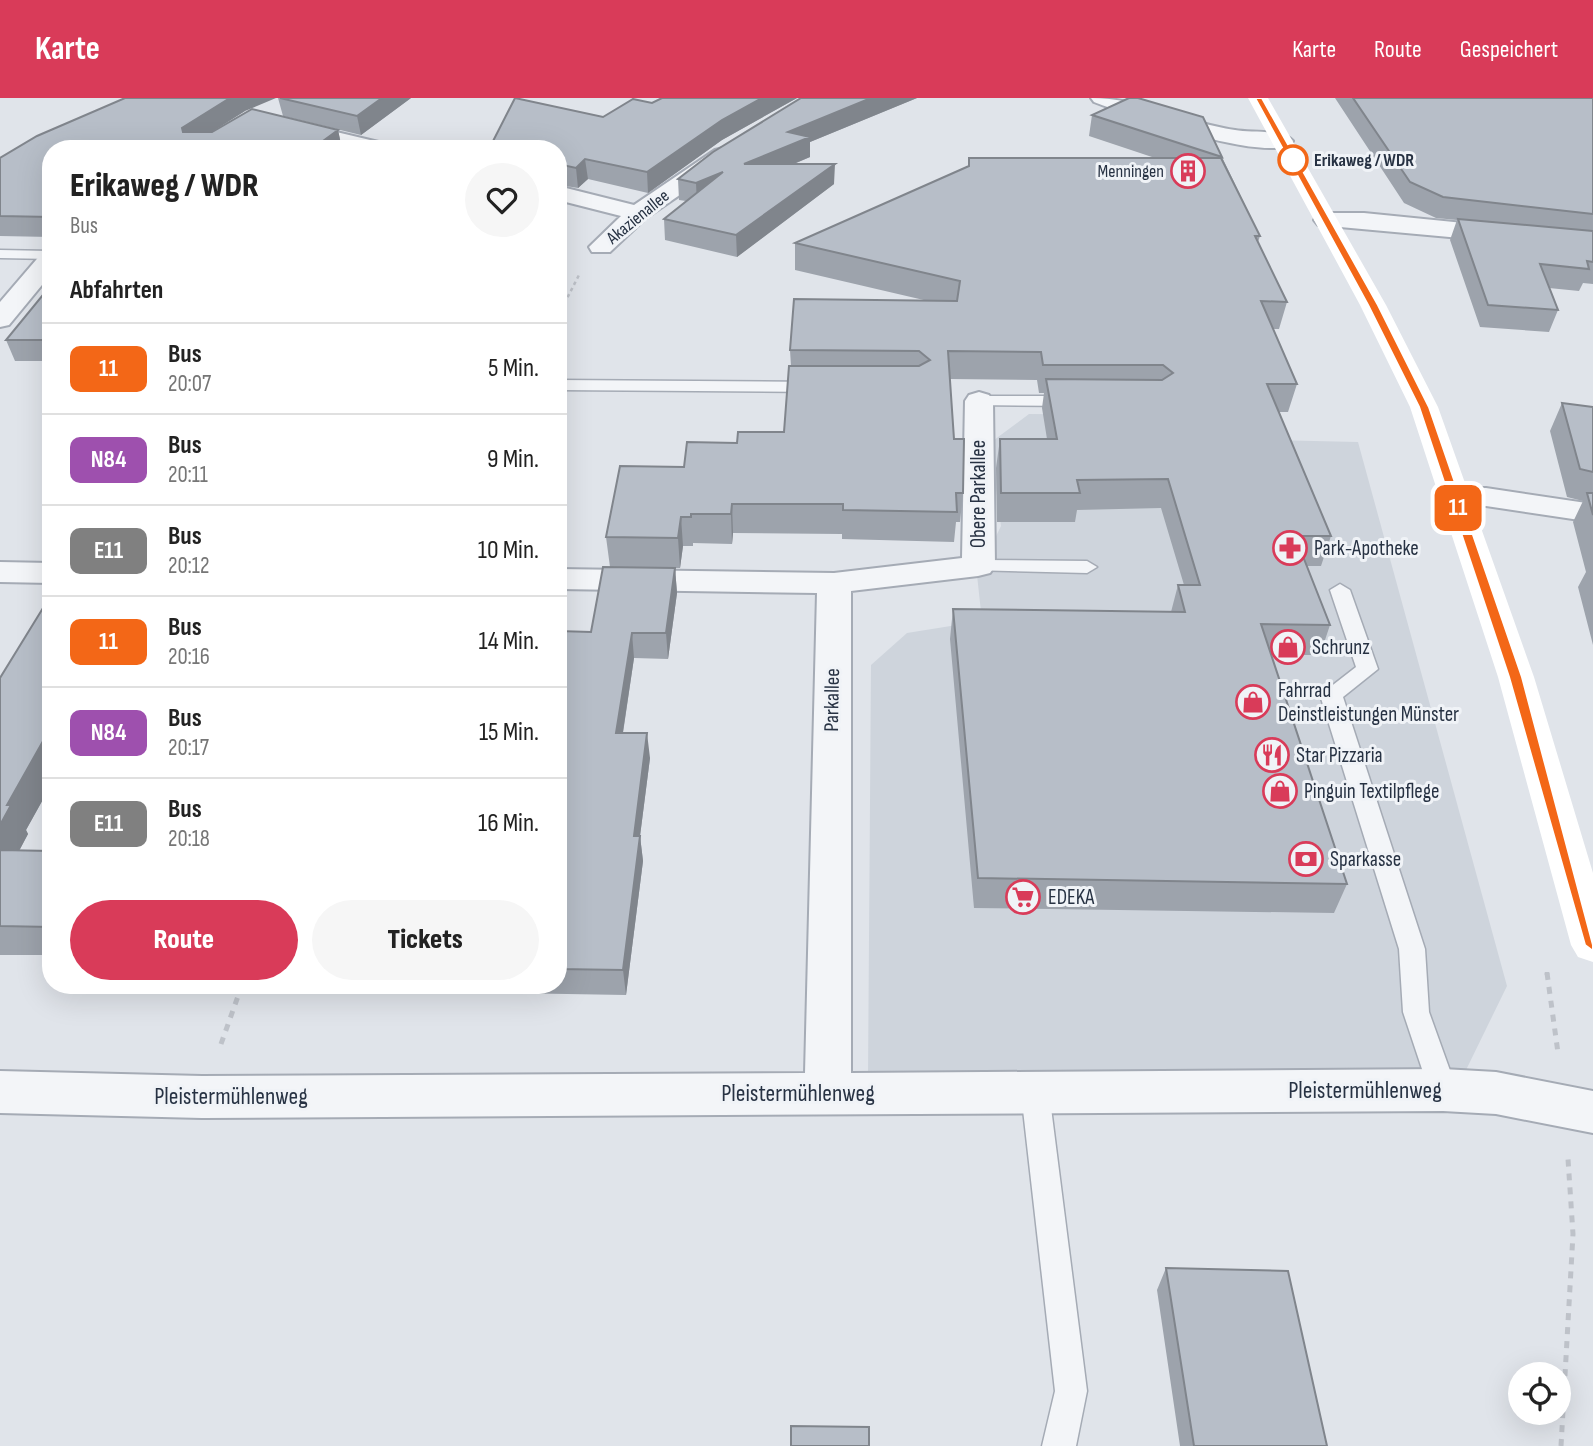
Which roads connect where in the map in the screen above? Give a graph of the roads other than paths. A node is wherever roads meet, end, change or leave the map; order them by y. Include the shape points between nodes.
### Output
1 (1101, 98) edge
2 (1258, 98) edge
3 (266, 121) edge
4 (343, 140) edge
5 (1282, 141) junction
6 (738, 145) edge
7 (567, 195) edge
8 (638, 213) junction
9 (1326, 220) junction
10 (1593, 243) edge
11 (601, 247) road end
12 (0, 254) edge
13 (42, 256) edge
14 (42, 267) edge
15 (0, 319) edge
16 (567, 385) edge
17 (835, 387) edge
18 (979, 401) joint
19 (1088, 401) edge
20 (1454, 496) junction
21 (1593, 513) edge
22 (978, 566) junction
23 (1087, 566) dead end
24 (0, 572) edge
25 (42, 573) edge
26 (567, 579) edge
27 (834, 583) junction
28 (1340, 590) dead end
29 (1593, 945) edge
30 (1443, 1090) junction
31 (0, 1092) edge
32 (1035, 1092) junction
33 (828, 1093) junction
34 (1579, 1108) edge
35 (1059, 1446) edge

1 - 5 street via 1209,134
2 - 5 street
3 - 4 street
5 - 9 street
6 - 8 street, Akazienallee
7 - 8 street
8 - 11 street, Akazienallee
9 - 10 street
9 - 20 street via 1424,407
12 - 13 lane
14 - 15 street
16 - 17 lane
18 - 19 lane
18 - 22 street, Obere Parkallee
20 - 21 street
20 - 29 street via 1516,677
22 - 23 lane
22 - 27 street, Obere Parkallee
24 - 25 street
26 - 27 street
27 - 33 street, Parkallee
28 - 30 lane via 1367,669 1331,695 1412,948 1416,1012
30 - 32 street, Pleistermühlenweg
30 - 34 street, Pleistermühlenweg via 1496,1093
31 - 33 street, Pleistermühlenweg via 202,1097
32 - 33 street, Pleistermühlenweg
32 - 35 lane via 1071,1391

